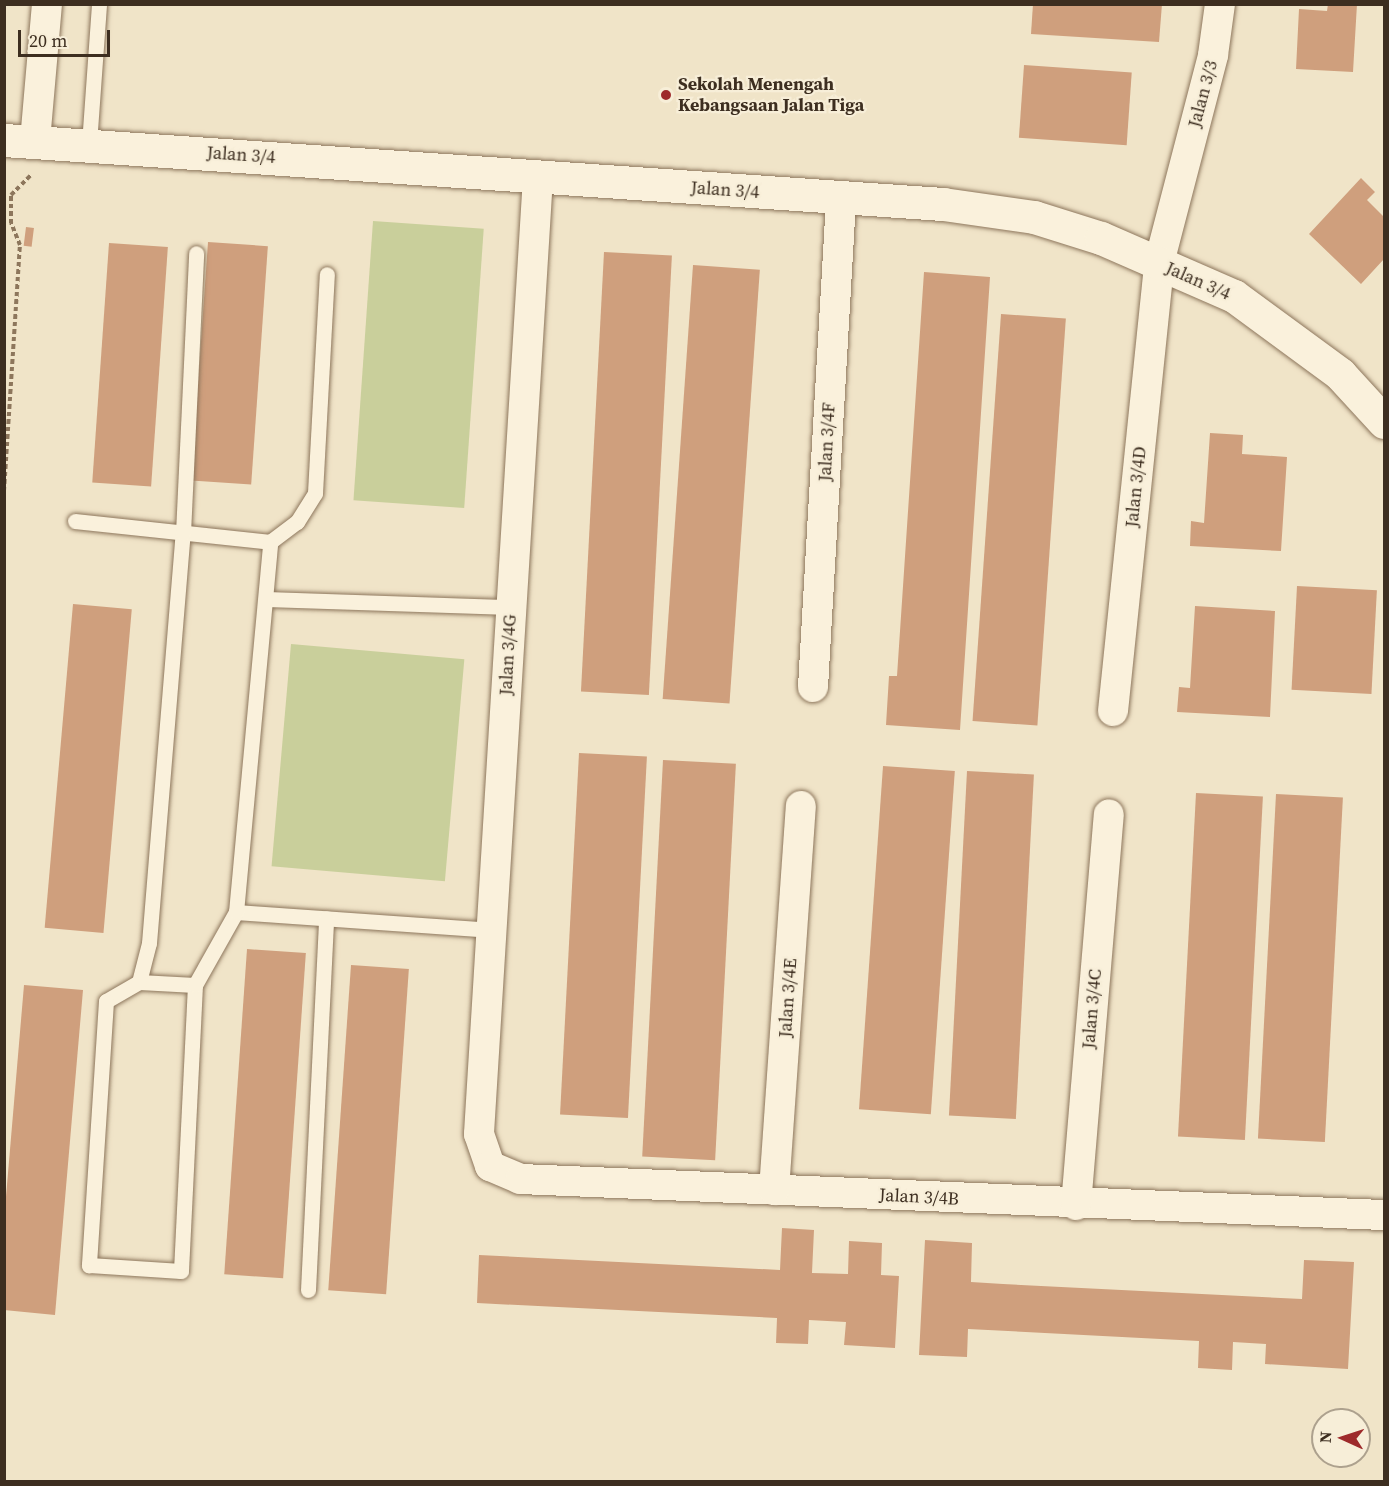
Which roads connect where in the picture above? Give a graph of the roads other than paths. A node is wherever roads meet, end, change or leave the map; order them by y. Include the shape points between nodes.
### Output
1 (46, 4) edge
2 (99, 4) edge
3 (1220, 4) edge
4 (20, 140) edge
5 (89, 144) junction
6 (538, 177) junction
7 (842, 197) junction
8 (196, 253) dead end
9 (1159, 264) junction
10 (327, 274) dead end
11 (1384, 422) edge
12 (75, 521) dead end
13 (183, 533) junction
14 (270, 542) junction
15 (266, 599) junction
16 (511, 607) junction
17 (813, 687) dead end
18 (1113, 711) dead end
19 (801, 806) dead end
20 (1109, 814) dead end
21 (236, 912) junction
22 (326, 918) junction
23 (492, 930) junction
24 (139, 982) junction
25 (195, 985) junction
26 (479, 1134) joint
27 (774, 1190) junction
28 (1076, 1205) junction
29 (1384, 1215) edge
30 (308, 1290) dead end

1 - 4 street
2 - 5 lane
3 - 9 street, Jalan 3/3 via 1213,55
4 - 5 street, Jalan 3/4
5 - 6 street, Jalan 3/4
6 - 7 street, Jalan 3/4
6 - 16 street, Jalan 3/4G
7 - 9 street, Jalan 3/4 via 943,204 1034,217 1101,238
7 - 17 street, Jalan 3/4F
8 - 13 lane
9 - 11 street, Jalan 3/4 via 1234,296 1293,336 1340,374
9 - 18 street, Jalan 3/4D
10 - 14 lane via 315,493 297,522
12 - 13 lane
13 - 14 lane
13 - 24 lane via 149,944
14 - 15 lane
15 - 16 lane
15 - 21 lane
16 - 23 street, Jalan 3/4G
19 - 27 street, Jalan 3/4E
20 - 28 street, Jalan 3/4C
21 - 22 lane
21 - 25 lane
22 - 23 lane
22 - 30 lane
23 - 26 street, Jalan 3/4G
24 - 25 lane
24 - 25 lane via 106,1001 89,1265 181,1271
26 - 27 street, Jalan 3/4B via 490,1166 520,1179
27 - 28 street, Jalan 3/4B
28 - 29 street, Jalan 3/4B

